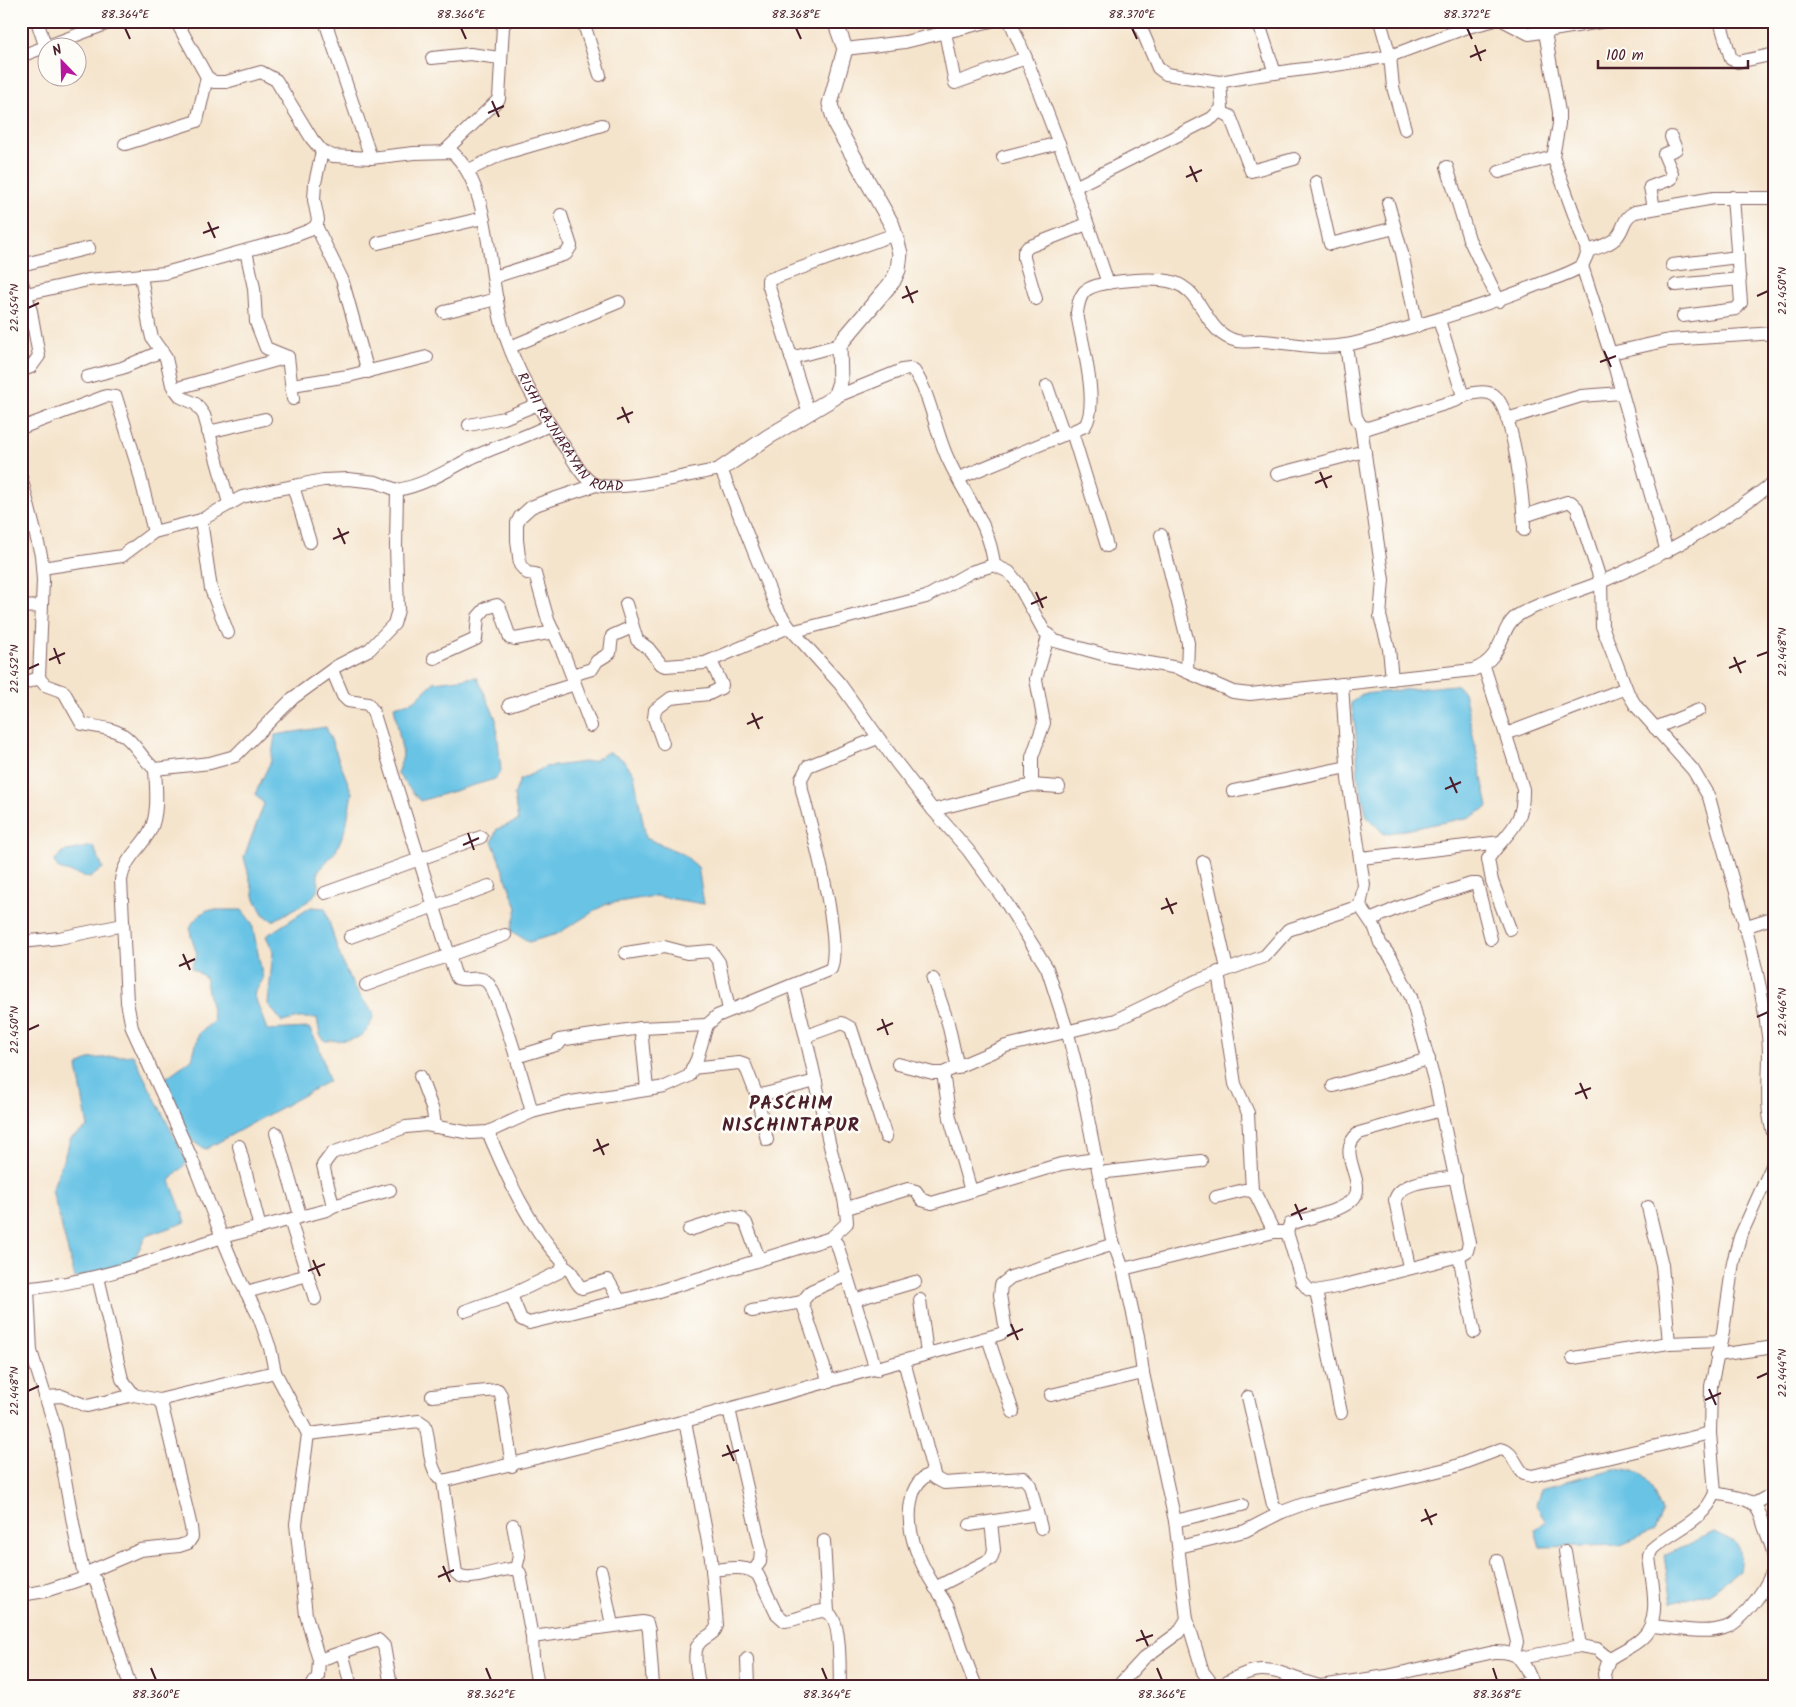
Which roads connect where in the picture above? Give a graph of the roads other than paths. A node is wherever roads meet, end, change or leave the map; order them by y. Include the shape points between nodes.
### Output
1 (38, 21) edge
2 (114, 21) edge
3 (176, 21) edge
4 (325, 21) edge
5 (507, 21) edge
6 (584, 21) edge
7 (835, 21) edge
8 (991, 21) edge
9 (1010, 21) edge
10 (1138, 21) edge
11 (1258, 21) edge
12 (1380, 21) edge
13 (1492, 21) edge
14 (1504, 21) edge
15 (1606, 21) edge
16 (1720, 21) edge
17 (952, 27) edge
18 (1546, 32) junction
19 (43, 38) edge
20 (71, 38) edge
21 (845, 49) junction
22 (38, 51) edge
23 (1775, 54) edge
24 (21, 56) edge
25 (1390, 56) junction
26 (432, 58) dead end
27 (500, 58) junction
28 (1026, 58) junction
29 (1275, 73) junction
30 (600, 75) dead end
31 (207, 77) junction
32 (1220, 82) junction
33 (1220, 112) junction
34 (602, 125) dead end
35 (1405, 129) dead end
36 (1671, 137) dead end
37 (1059, 143) junction
38 (124, 144) dead end
39 (322, 151) junction
40 (444, 152) junction
41 (1003, 156) dead end
42 (1553, 157) junction
43 (371, 158) junction
44 (1294, 159) dead end
45 (1447, 167) dead end
46 (469, 170) junction
47 (1499, 172) dead end
48 (1316, 182) dead end
49 (1074, 187) junction
50 (1733, 197) junction
51 (1775, 198) edge
52 (1388, 203) dead end
53 (1654, 208) junction
54 (561, 215) dead end
55 (483, 218) junction
56 (1087, 224) junction
57 (316, 226) junction
58 (1395, 228) junction
59 (895, 234) junction
60 (378, 243) dead end
61 (89, 248) dead end
62 (246, 251) junction
63 (1587, 251) junction
64 (1738, 257) junction
65 (21, 265) edge
66 (1672, 265) dead end
67 (1582, 266) junction
68 (141, 275) junction
69 (494, 277) junction
70 (1740, 279) junction
71 (21, 280) edge
72 (1108, 283) junction
73 (1676, 284) dead end
74 (26, 294) junction
75 (497, 299) junction
76 (1036, 299) dead end
77 (1499, 301) junction
78 (619, 302) dead end
79 (444, 312) dead end
80 (1682, 316) dead end
81 (1439, 320) junction
82 (1417, 326) junction
83 (1775, 333) edge
84 (839, 345) junction
85 (1346, 345) junction
86 (510, 347) junction
87 (162, 351) junction
88 (1610, 353) junction
89 (288, 356) junction
90 (427, 356) dead end
91 (791, 358) junction
92 (21, 371) edge
93 (368, 372) junction
94 (87, 377) dead end
95 (292, 384) junction
96 (1046, 386) dead end
97 (174, 389) junction
98 (1622, 393) junction
99 (1463, 396) junction
100 (835, 397) junction
101 (294, 399) dead end
102 (538, 404) junction
103 (809, 413) junction
104 (265, 419) dead end
105 (1507, 419) junction
106 (469, 425) dead end
107 (549, 425) junction
108 (1361, 426) junction
109 (21, 428) edge
110 (208, 432) junction
111 (1068, 434) junction
112 (1365, 451) junction
113 (721, 469) junction
114 (1277, 474) dead end
115 (959, 478) junction
116 (1775, 480) edge
117 (22, 481) edge
118 (596, 485) junction
119 (293, 486) junction
120 (398, 490) junction
121 (229, 503) junction
122 (1524, 516) junction
123 (201, 520) junction
124 (1524, 530) dead end
125 (154, 532) junction
126 (1161, 535) dead end
127 (310, 542) dead end
128 (1107, 546) dead end
129 (1667, 552) junction
130 (994, 565) junction
131 (42, 568) junction
132 (1601, 582) junction
133 (626, 604) dead end
134 (41, 606) junction
135 (21, 607) edge
136 (632, 626) junction
137 (792, 629) junction
138 (554, 632) junction
139 (228, 633) dead end
140 (1048, 637) junction
141 (434, 658) dead end
142 (711, 661) junction
143 (1484, 666) junction
144 (332, 670) junction
145 (1188, 672) junction
146 (39, 678) junction
147 (573, 679) junction
148 (1392, 679) junction
149 (21, 684) edge
150 (1342, 684) junction
151 (1626, 688) junction
152 (509, 705) dead end
153 (1699, 710) dead end
154 (591, 726) dead end
155 (1655, 728) junction
156 (1506, 734) junction
157 (878, 738) junction
158 (663, 743) dead end
159 (1347, 767) junction
160 (156, 769) junction
161 (1032, 786) junction
162 (1059, 787) dead end
163 (1233, 791) dead end
164 (933, 810) junction
165 (481, 837) dead end
166 (1501, 842) junction
167 (1360, 858) junction
168 (418, 859) junction
169 (1203, 862) dead end
170 (489, 886) dead end
171 (325, 893) dead end
172 (1360, 906) junction
173 (433, 907) junction
174 (1775, 917) edge
175 (1370, 920) junction
176 (122, 925) junction
177 (1744, 926) junction
178 (1510, 929) dead end
179 (505, 935) dead end
180 (350, 937) dead end
181 (1491, 939) dead end
182 (21, 942) edge
183 (626, 953) dead end
184 (449, 955) junction
185 (1223, 970) junction
186 (933, 979) dead end
187 (366, 985) dead end
188 (793, 986) junction
189 (1769, 1007) edge
190 (729, 1010) junction
191 (707, 1025) junction
192 (641, 1028) junction
193 (1067, 1030) junction
194 (806, 1036) junction
195 (516, 1057) junction
196 (1429, 1059) junction
197 (898, 1064) dead end
198 (692, 1068) junction
199 (958, 1068) junction
200 (943, 1073) junction
201 (420, 1076) dead end
202 (816, 1081) junction
203 (1333, 1086) dead end
204 (647, 1089) junction
205 (757, 1096) junction
206 (1441, 1110) junction
207 (532, 1112) junction
208 (435, 1127) junction
209 (488, 1132) junction
210 (276, 1133) dead end
211 (886, 1137) dead end
212 (1775, 1138) edge
213 (767, 1140) dead end
214 (239, 1146) dead end
215 (1775, 1153) edge
216 (1096, 1159) junction
217 (1201, 1161) dead end
218 (1099, 1173) junction
219 (1456, 1177) junction
220 (390, 1190) dead end
221 (971, 1191) junction
222 (1252, 1191) junction
223 (1216, 1197) dead end
224 (332, 1206) junction
225 (1648, 1207) dead end
226 (847, 1208) junction
227 (295, 1218) junction
228 (260, 1228) junction
229 (689, 1230) dead end
230 (1274, 1232) junction
231 (1287, 1232) junction
232 (222, 1237) junction
233 (831, 1238) junction
234 (1114, 1244) junction
235 (1459, 1256) junction
236 (759, 1259) junction
237 (563, 1267) junction
238 (1409, 1267) junction
239 (1123, 1269) junction
240 (308, 1275) junction
241 (847, 1275) junction
242 (98, 1277) junction
243 (915, 1282) dead end
244 (25, 1289) edge
245 (1316, 1291) junction
246 (246, 1292) junction
247 (511, 1295) junction
248 (315, 1299) dead end
249 (854, 1300) junction
250 (920, 1300) dead end
251 (620, 1301) junction
252 (802, 1302) junction
253 (752, 1310) dead end
254 (465, 1311) dead end
255 (1474, 1332) dead end
256 (988, 1338) junction
257 (1720, 1340) junction
258 (1669, 1343) junction
259 (1775, 1347) edge
260 (26, 1352) edge
261 (927, 1354) junction
262 (1717, 1354) junction
263 (1573, 1358) dead end
264 (904, 1361) junction
265 (876, 1370) junction
266 (275, 1372) junction
267 (1143, 1373) junction
268 (829, 1382) junction
269 (134, 1395) junction
270 (1052, 1395) dead end
271 (432, 1396) dead end
272 (45, 1397) junction
273 (1248, 1397) dead end
274 (159, 1400) junction
275 (729, 1409) junction
276 (1013, 1412) dead end
277 (1341, 1413) dead end
278 (685, 1422) junction
279 (1710, 1433) junction
280 (308, 1434) junction
281 (512, 1466) junction
282 (932, 1473) junction
283 (443, 1481) junction
284 (1715, 1493) junction
285 (1775, 1498) edge
286 (1242, 1504) dead end
287 (1754, 1504) junction
288 (1282, 1512) junction
289 (1037, 1514) junction
290 (991, 1522) junction
291 (1175, 1522) junction
292 (513, 1524) dead end
293 (970, 1525) dead end
294 (1041, 1528) dead end
295 (824, 1541) dead end
296 (1180, 1548) junction
297 (1565, 1551) dead end
298 (1497, 1561) dead end
299 (516, 1568) junction
300 (712, 1570) junction
301 (754, 1570) junction
302 (601, 1571) dead end
303 (85, 1576) junction
304 (1773, 1579) edge
305 (935, 1588) junction
306 (21, 1595) edge
307 (828, 1612) junction
308 (1187, 1619) junction
309 (612, 1625) junction
310 (1651, 1626) junction
311 (532, 1637) junction
312 (1775, 1637) edge
313 (1580, 1646) junction
314 (342, 1652) junction
315 (1775, 1653) edge
316 (1517, 1656) junction
317 (747, 1659) dead end
318 (1609, 1659) junction
319 (319, 1660) junction
320 (1351, 1683) edge
321 (1533, 1684) edge
322 (130, 1686) edge
323 (312, 1686) edge
324 (351, 1686) edge
325 (390, 1686) edge
326 (538, 1686) edge
327 (653, 1686) edge
328 (699, 1686) edge
329 (748, 1686) edge
330 (840, 1686) edge
331 (976, 1686) edge
332 (1118, 1686) edge
333 (1214, 1686) edge
334 (1221, 1686) edge
335 (1321, 1686) edge
336 (1514, 1686) edge
337 (1606, 1686) edge

1 - 19 street
2 - 20 street
3 - 31 street
4 - 43 street
5 - 27 street via 503,26
6 - 30 street
7 - 21 main road
8 - 17 street
9 - 28 street
10 - 32 street via 1158,68 1166,74
11 - 29 street
12 - 25 street
13 - 25 street
14 - 18 street via 1529,34
15 - 18 street
16 - 23 street via 1731,59 1738,62
17 - 21 street via 905,42
17 - 28 street via 955,83
18 - 42 street via 1559,124
21 - 59 main road via 830,104 832,114
22 - 24 street
25 - 29 street via 1327,68
25 - 35 street via 1393,87
26 - 27 street via 470,54
27 - 40 street via 499,99
28 - 37 street
29 - 32 street
31 - 38 street via 197,121
31 - 39 street via 220,82 262,72 269,74 285,92
32 - 33 street via 1223,103
33 - 44 street via 1230,116 1251,171
33 - 49 street
34 - 46 street via 502,154
36 - 53 street via 1676,149 1664,154 1672,173 1671,179 1650,187
37 - 41 street
37 - 49 street
39 - 43 street via 348,158
39 - 57 street via 315,183
40 - 43 street
40 - 46 street, RISHI RAJNARAYAN ROAD via 452,152
42 - 47 street
42 - 63 street
45 - 77 street via 1469,239
46 - 55 street, RISHI RAJNARAYAN ROAD
48 - 58 street via 1330,244
49 - 56 street
50 - 51 street
50 - 53 street
50 - 64 street
52 - 58 street
53 - 63 street via 1631,214 1612,241
54 - 69 street via 571,246 566,254
55 - 60 street
55 - 69 street, RISHI RAJNARAYAN ROAD
56 - 72 street
56 - 76 street via 1028,247 1024,252
57 - 62 street
57 - 93 street via 342,279
58 - 82 street
59 - 84 main road via 900,253 898,270 886,290
59 - 91 street via 768,280
61 - 65 street
62 - 68 street via 165,273
62 - 89 street via 254,288 258,333 266,348
63 - 67 street
64 - 66 street
64 - 70 street
67 - 77 street
67 - 88 street
68 - 74 street via 88,280
68 - 87 street via 148,325 152,338
69 - 75 street, RISHI RAJNARAYAN ROAD
70 - 73 street
70 - 80 street via 1741,303 1736,309
71 - 74 street
72 - 85 street via 1160,279 1187,287 1209,322 1226,337 1238,341 1321,348
72 - 111 street via 1085,291 1079,300 1077,313 1090,412 1085,426
74 - 92 street via 39,356 31,367
75 - 79 street
75 - 86 street, RISHI RAJNARAYAN ROAD
77 - 81 street
78 - 86 street
81 - 82 street
81 - 99 street
82 - 85 street
83 - 88 street via 1669,340
84 - 91 street
84 - 100 main road via 840,382
85 - 108 street via 1356,417
86 - 102 street, RISHI RAJNARAYAN ROAD
87 - 94 street via 122,368
87 - 97 street
88 - 98 street
89 - 95 street
89 - 97 street
90 - 93 street
91 - 103 street
93 - 95 street
95 - 101 street
96 - 111 street
97 - 110 street via 200,408
98 - 105 street via 1582,396
98 - 129 street
99 - 105 street via 1486,392 1493,395
99 - 108 street via 1368,428
100 - 103 main road, RISHI RAJNARAYAN ROAD
100 - 115 street via 910,369
102 - 106 street via 504,418
102 - 107 street, RISHI RAJNARAYAN ROAD
103 - 113 main road, RISHI RAJNARAYAN ROAD via 768,436
104 - 110 street
105 - 122 street via 1521,478
107 - 118 street, RISHI RAJNARAYAN ROAD via 586,479
107 - 120 street via 473,458 428,482
108 - 112 street
109 - 125 street via 106,396 116,397
110 - 121 street
111 - 115 street
111 - 128 street
112 - 114 street
112 - 148 street via 1383,580 1380,616 1389,649
113 - 118 street, RISHI RAJNARAYAN ROAD via 626,486
113 - 137 street via 767,589
115 - 130 street via 983,522
116 - 129 street via 1743,506
117 - 131 street via 42,555
118 - 138 street via 541,502 524,513 517,523 520,565 526,573 536,574 542,604
119 - 120 street via 348,479 376,482
119 - 121 street
119 - 127 street
120 - 144 street via 397,617 370,649
121 - 123 street
122 - 124 street
122 - 132 street via 1571,502 1577,508
123 - 125 street
123 - 139 street via 213,595
125 - 131 street via 122,556
126 - 145 street via 1188,643
129 - 132 street
130 - 137 street via 971,572 926,597
130 - 140 street via 1009,572 1017,582
131 - 134 street
132 - 143 street via 1516,616 1498,649
132 - 151 street via 1602,626
133 - 136 street
134 - 135 street
134 - 146 street
136 - 142 street via 637,640 660,664 696,665
136 - 147 street via 612,636 610,653 592,669
137 - 142 street via 738,647
137 - 157 street via 840,684
138 - 141 street via 510,638 500,608 493,605 478,617 476,639
138 - 147 street
140 - 145 street via 1110,656
140 - 161 street via 1036,679 1044,722 1032,757
142 - 158 street via 721,688 709,694 672,698 655,710 654,718
143 - 148 street
143 - 156 street
144 - 160 street via 293,698 235,756 210,763
144 - 168 street via 348,701 368,704 374,712
145 - 150 street via 1233,692 1250,694
146 - 149 street
146 - 160 street via 45,685 64,692 82,724 127,737
147 - 152 street
147 - 154 street
148 - 150 street
150 - 159 street
151 - 155 street
151 - 156 street
153 - 155 street
155 - 177 street via 1694,770 1709,797
156 - 166 street via 1523,789 1524,808 1516,825
157 - 164 street
157 - 188 street via 808,766 801,779 821,866 835,958 831,969
159 - 163 street
159 - 167 street
160 - 176 street via 151,829 123,868
161 - 162 street
161 - 164 street
164 - 193 street via 1008,904 1040,955
165 - 168 street
166 - 167 street
166 - 178 street via 1488,859 1488,866
167 - 172 street via 1364,885
168 - 171 street
168 - 173 street
169 - 185 street
170 - 173 street
172 - 175 street
172 - 185 street via 1288,930 1264,956
173 - 180 street
173 - 184 street
174 - 177 street
175 - 181 street via 1400,907 1477,884
175 - 196 street via 1412,997
176 - 182 street
176 - 232 street via 132,1028 191,1156
177 - 189 street
179 - 184 street
183 - 190 street via 664,947 687,953 711,951 719,962
184 - 187 street
184 - 195 street via 456,978 479,978 490,985
185 - 193 street via 1116,1020
185 - 222 street via 1235,1084 1248,1113
186 - 199 street via 948,1023
188 - 190 street
188 - 194 street
189 - 212 street via 1769,1116
190 - 191 street
191 - 192 street
191 - 198 street
192 - 195 street via 559,1042
192 - 204 street
193 - 199 street via 1006,1046
193 - 216 street
194 - 202 street
194 - 211 street via 842,1023 851,1028
195 - 207 street
196 - 203 street
196 - 206 street
197 - 200 street
198 - 204 street via 689,1076 678,1082
198 - 205 street via 745,1065
199 - 200 street
200 - 221 street via 950,1118
201 - 208 street via 433,1111
202 - 205 street
202 - 226 street
204 - 207 street
205 - 213 street
206 - 219 street
206 - 231 street via 1354,1136 1348,1148 1356,1195 1342,1207 1290,1224
207 - 209 street
208 - 209 street via 471,1133
208 - 224 street via 406,1127 332,1153 323,1165
209 - 237 street via 513,1188 540,1236 562,1261
210 - 227 street
214 - 228 street
215 - 257 street via 1740,1237
216 - 218 street
216 - 221 street via 1061,1164
217 - 218 street
218 - 234 street
219 - 235 street via 1470,1242 1467,1251
219 - 238 street via 1402,1188 1397,1193 1395,1200
220 - 224 street
221 - 226 street via 932,1203 908,1189
222 - 223 street
222 - 230 street
224 - 227 street
225 - 258 street via 1662,1265
226 - 233 street via 847,1223
227 - 228 street
227 - 240 street
228 - 232 street
229 - 236 street via 737,1216 746,1223
230 - 231 street
230 - 239 street
231 - 245 street via 1302,1282 1309,1290
232 - 242 street
232 - 246 street
233 - 236 street
233 - 241 street via 837,1244
234 - 239 street
234 - 256 street via 1011,1277 1001,1285 1000,1295 1006,1331
235 - 238 street
235 - 255 street
236 - 251 street
237 - 247 street via 559,1272
237 - 251 street via 571,1270 582,1288 608,1280
238 - 245 street
239 - 267 street
240 - 246 street
240 - 248 street
241 - 249 street
241 - 252 street via 811,1291
242 - 244 street via 59,1286
242 - 269 street via 122,1379
243 - 249 street
244 - 260 street
245 - 277 street
246 - 266 street via 266,1335
247 - 251 street via 521,1319 529,1323
247 - 254 street
249 - 265 street
250 - 261 street
252 - 253 street
252 - 268 street
256 - 261 street
256 - 276 street
257 - 258 street
257 - 262 street
258 - 263 street
259 - 262 street
260 - 272 street
261 - 264 street
262 - 279 street via 1711,1386
264 - 265 street
264 - 282 street
265 - 268 street
266 - 274 street
266 - 280 street
267 - 270 street
267 - 291 street
268 - 275 street
269 - 272 street via 87,1406 62,1396
269 - 274 street
271 - 281 street via 498,1390
272 - 303 street via 56,1430
273 - 288 street via 1273,1506
274 - 303 street via 192,1537 188,1543 179,1546 140,1550
275 - 278 street
275 - 301 street via 761,1549 760,1562
278 - 281 street
278 - 300 street
279 - 284 street
279 - 288 street via 1532,1476 1524,1474 1507,1451 1501,1449 1450,1468 1309,1502
280 - 283 street via 423,1422 433,1468
280 - 319 street via 297,1507 297,1534 306,1615
281 - 283 street
282 - 289 street via 944,1484 1024,1478 1030,1485
282 - 305 street via 924,1476 914,1487 908,1515 913,1541
283 - 299 street via 456,1573 460,1578
284 - 287 street
284 - 310 street via 1712,1502 1697,1518 1652,1550 1649,1556 1654,1605
285 - 287 street via 1765,1498
286 - 291 street
287 - 304 street via 1773,1553
288 - 296 street via 1245,1531
289 - 290 street
289 - 294 street
290 - 293 street
290 - 305 street via 994,1550 990,1560
291 - 296 street
292 - 299 street via 518,1556
295 - 307 street
296 - 308 street
297 - 313 street
298 - 316 street via 1516,1634
299 - 311 street via 520,1573
300 - 301 street
300 - 328 street via 717,1628 702,1639 696,1649
301 - 307 street via 776,1613 785,1621
302 - 309 street
303 - 306 street via 45,1591
303 - 322 street via 96,1581 99,1588
304 - 310 street via 1735,1622 1725,1628
305 - 331 street via 949,1609
307 - 330 street via 835,1621 838,1639
308 - 332 street via 1178,1633 1144,1658
308 - 333 street via 1203,1672
309 - 311 street
309 - 327 street via 646,1623
310 - 318 street via 1643,1637
311 - 326 street
312 - 315 street
313 - 316 street
313 - 318 street via 1597,1649
314 - 319 street
314 - 324 street
314 - 325 street via 378,1640 382,1642
316 - 320 street via 1494,1652
316 - 321 street
317 - 329 street
318 - 337 street via 1604,1674
319 - 323 street via 318,1676
320 - 335 street
321 - 336 street
334 - 335 street via 1254,1670 1272,1669

